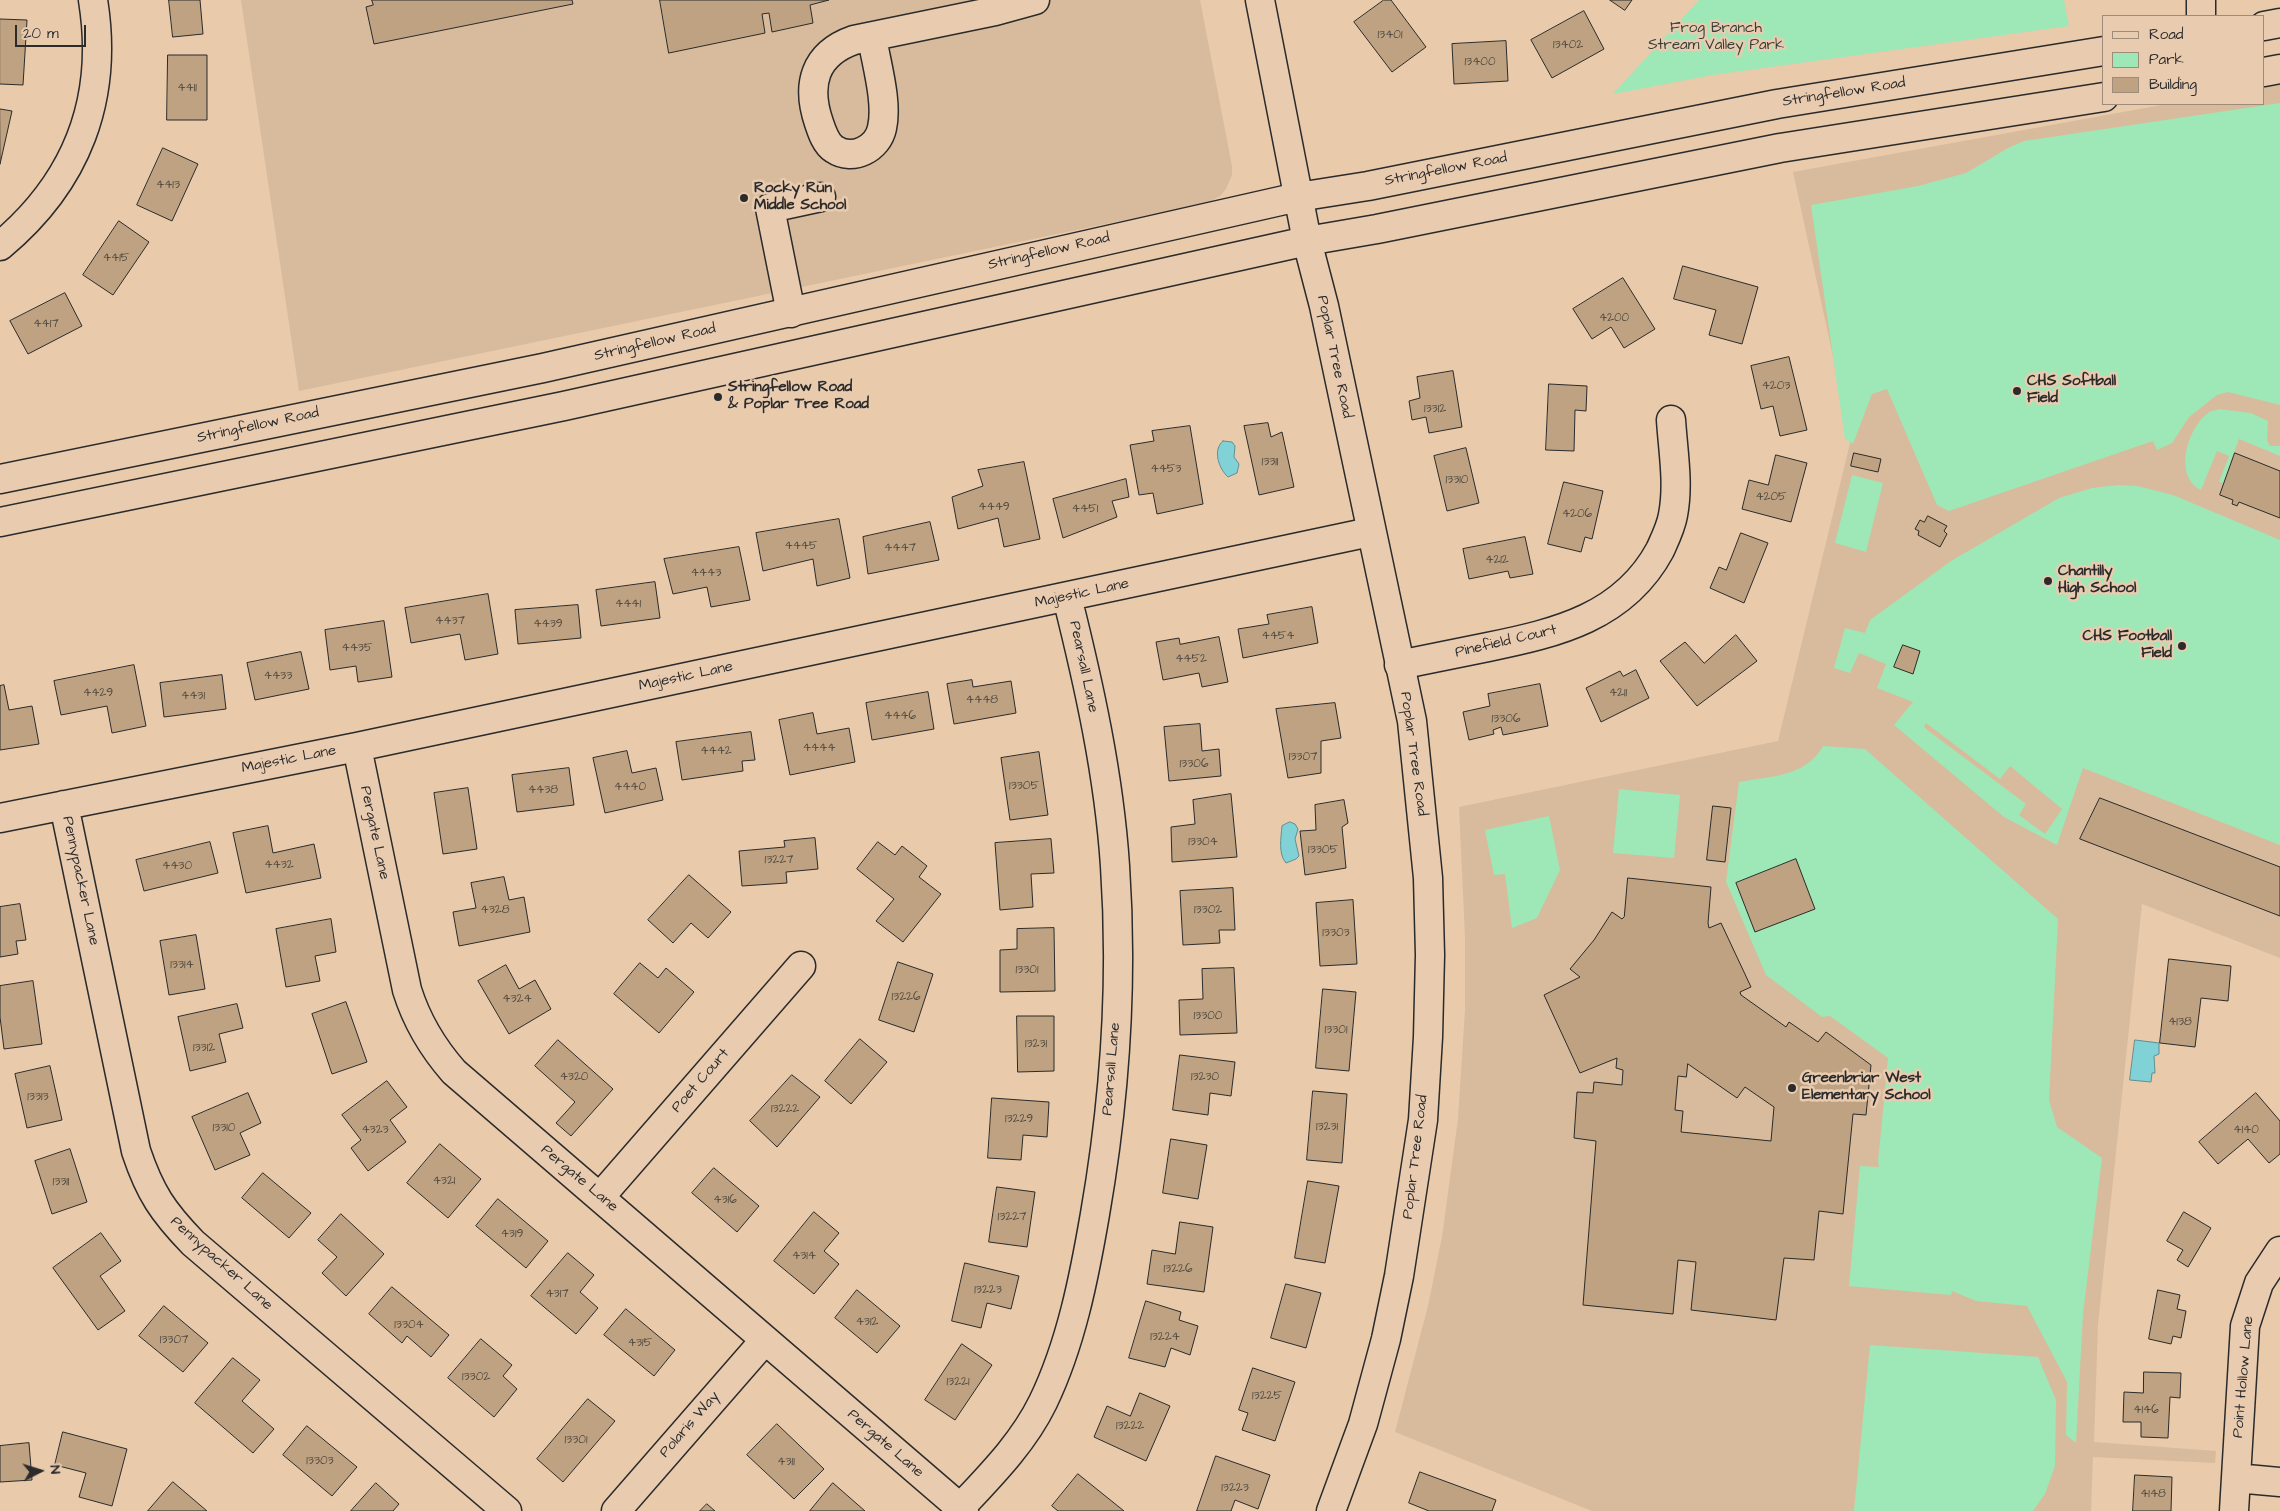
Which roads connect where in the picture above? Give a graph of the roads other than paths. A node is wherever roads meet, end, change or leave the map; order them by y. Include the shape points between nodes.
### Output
1 (93, 0) edge
2 (1260, 0) edge
3 (2201, 0) edge
4 (1032, 1) edge
5 (2202, 15) edge
6 (2280, 23) edge
7 (2265, 26) edge
8 (872, 37) dead end
9 (2102, 51) edge
10 (2280, 69) edge
11 (2265, 72) edge
12 (2102, 97) edge
13 (821, 197) dead end
14 (1298, 197) junction
15 (1307, 241) junction
16 (0, 246) edge
17 (791, 313) junction
18 (1671, 420) dead end
19 (0, 479) edge
20 (0, 522) edge
21 (1370, 532) junction
22 (1068, 597) junction
23 (1399, 665) junction
24 (357, 746) junction
25 (64, 805) junction
26 (0, 818) edge
27 (802, 966) dead end
28 (600, 1197) junction
29 (2280, 1251) edge
30 (765, 1340) junction
31 (2236, 1478) junction
32 (2280, 1482) edge
33 (962, 1509) edge
34 (507, 1511) edge
35 (616, 1511) edge
36 (1331, 1511) edge
37 (2234, 1511) edge

1 - 16 street via 98,63 86,125 70,164 47,199 22,228
2 - 14 street, Poplar Tree Road
3 - 5 street
4 - 8 street
6 - 7 street
9 - 14 street, Stringfellow Road via 1777,104
10 - 11 street
12 - 15 street via 1780,148
13 - 17 street via 770,208
14 - 15 street, Poplar Tree Road
14 - 17 street, Stringfellow Road
15 - 20 street via 564,406
15 - 21 street, Poplar Tree Road via 1324,306
17 - 19 street, Stringfellow Road via 552,366
18 - 23 street, Pinefield Court via 1676,492 1673,516 1654,562 1620,599 1561,630
21 - 22 street, Majestic Lane
21 - 23 street, Poplar Tree Road
22 - 24 street, Majestic Lane
22 - 33 street, Pearsall Lane via 1100,749 1115,864 1118,985 1108,1121 1086,1264 1057,1371 1042,1405 1022,1437
23 - 36 street, Poplar Tree Road via 1412,721 1428,878 1430,988 1423,1120 1411,1210 1386,1339 1363,1424
24 - 25 street, Majestic Lane
24 - 28 street, Pergate Lane via 407,990 425,1034 454,1072
25 - 26 street, Majestic Lane
25 - 34 street, Pennypacker Lane via 136,1151 152,1193 168,1217 193,1243
27 - 28 street, Poet Court
28 - 30 street, Pergate Lane
29 - 31 street, Point Hollow Lane via 2260,1282 2245,1326
30 - 33 street, Pergate Lane
30 - 35 street, Polaris Way
31 - 32 street
31 - 37 street, Point Hollow Lane

